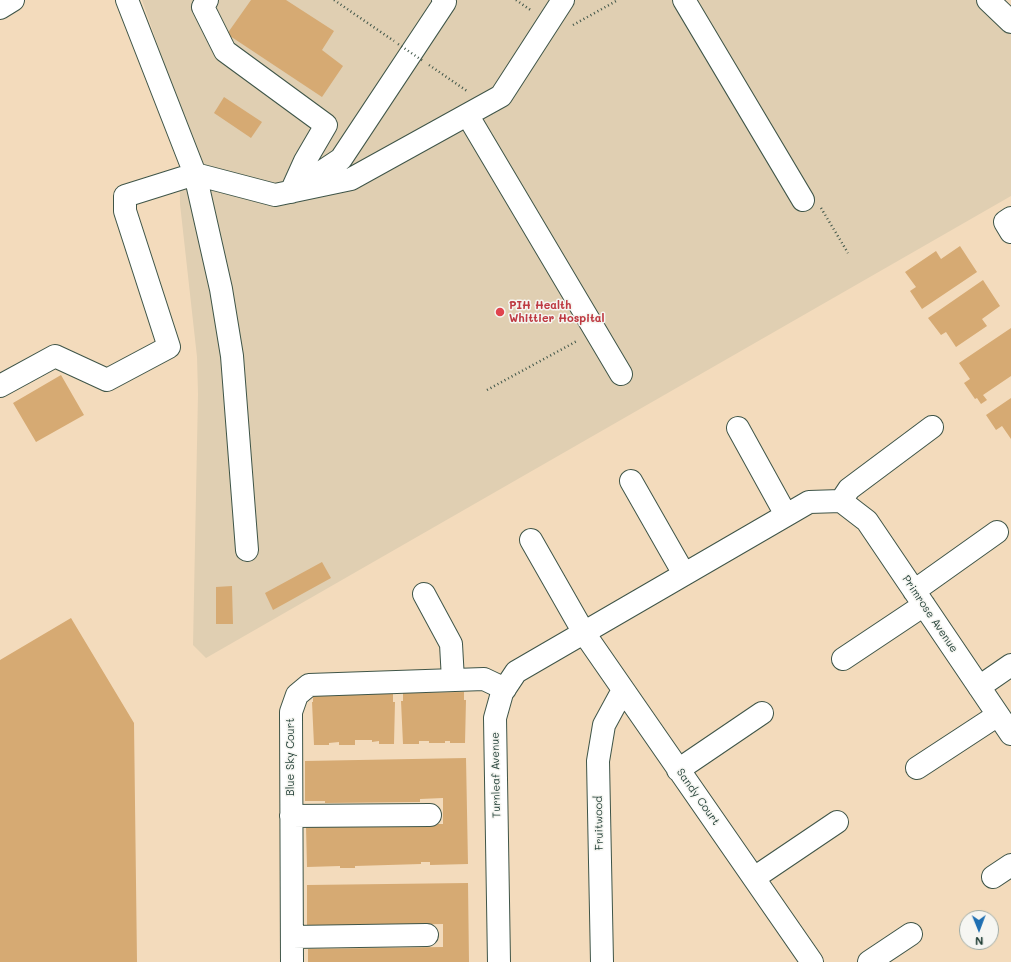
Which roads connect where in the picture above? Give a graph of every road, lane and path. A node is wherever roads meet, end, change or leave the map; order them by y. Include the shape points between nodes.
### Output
1 (13, 0) edge
2 (127, 0) edge
3 (334, 0) edge
4 (443, 0) edge
5 (516, 0) edge
6 (563, 0) edge
7 (618, 0) edge
8 (684, 0) edge
9 (988, 0) edge
10 (204, 2) edge
11 (0, 8) edge
12 (535, 13) dead end
13 (1011, 22) edge
14 (572, 26) dead end
15 (470, 93) dead end
16 (468, 116) junction
17 (195, 174) junction
18 (291, 192) junction
19 (803, 200) dead end
20 (582, 338) dead end
21 (621, 374) dead end
22 (0, 386) edge
23 (487, 390) dead end
24 (932, 427) dead end
25 (738, 428) dead end
26 (631, 481) dead end
27 (841, 501) junction
28 (786, 515) junction
29 (998, 532) dead end
30 (531, 540) dead end
31 (247, 550) dead end
32 (684, 574) junction
33 (424, 594) dead end
34 (919, 598) junction
35 (584, 633) junction
36 (843, 659) dead end
37 (1011, 665) edge
38 (453, 680) junction
39 (979, 687) junction
40 (504, 689) junction
41 (623, 690) junction
42 (762, 713) dead end
43 (998, 715) junction
44 (1011, 734) edge
45 (917, 768) dead end
46 (678, 770) junction
47 (430, 815) dead end
48 (291, 816) junction
49 (837, 822) dead end
50 (1011, 865) edge
51 (993, 877) dead end
52 (754, 878) junction
53 (911, 934) dead end
54 (427, 935) dead end
55 (292, 937) junction
56 (292, 962) edge
57 (499, 962) edge
58 (602, 962) edge
59 (812, 962) edge
60 (869, 962) edge

1 - 11 street
2 - 17 street
3 - 15 path, bridge
4 - 18 street via 445,2 341,160
5 - 12 path
6 - 16 street via 501,96
7 - 14 path
8 - 19 street
9 - 13 street
10 - 18 street via 225,51 326,125 304,161
16 - 18 street via 352,179
16 - 21 street
17 - 18 street via 275,195
17 - 22 street via 126,196 126,211 169,348 107,380 55,356
17 - 31 street via 221,289 232,356
20 - 23 path
24 - 27 street via 849,489
25 - 28 street
26 - 32 street
27 - 28 street, Turnleaf Avenue via 809,502
27 - 34 street, Primrose Avenue via 867,521
28 - 32 street, Turnleaf Avenue
29 - 34 street
30 - 35 street, Sandy Court
32 - 35 street, Turnleaf Avenue
33 - 38 street via 451,644
34 - 36 street
34 - 39 street, Primrose Avenue
35 - 40 street, Turnleaf Avenue via 516,672
35 - 41 street, Sandy Court
37 - 39 street
38 - 40 street, Blue Sky Court via 484,679
38 - 48 street, Blue Sky Court via 309,685 297,695 291,712
39 - 43 street, Primrose Avenue
40 - 57 street, Turnleaf Avenue via 495,718
41 - 46 street, Sandy Court
41 - 58 street, Fruitwood via 604,725 598,761
42 - 46 street
43 - 44 street, Primrose Avenue
43 - 45 street
46 - 52 street, Sandy Court
47 - 48 street
48 - 55 street, Blue Sky Court
49 - 52 street
50 - 51 street
52 - 59 street, Sandy Court
53 - 60 street
54 - 55 street
55 - 56 street, Blue Sky Court

